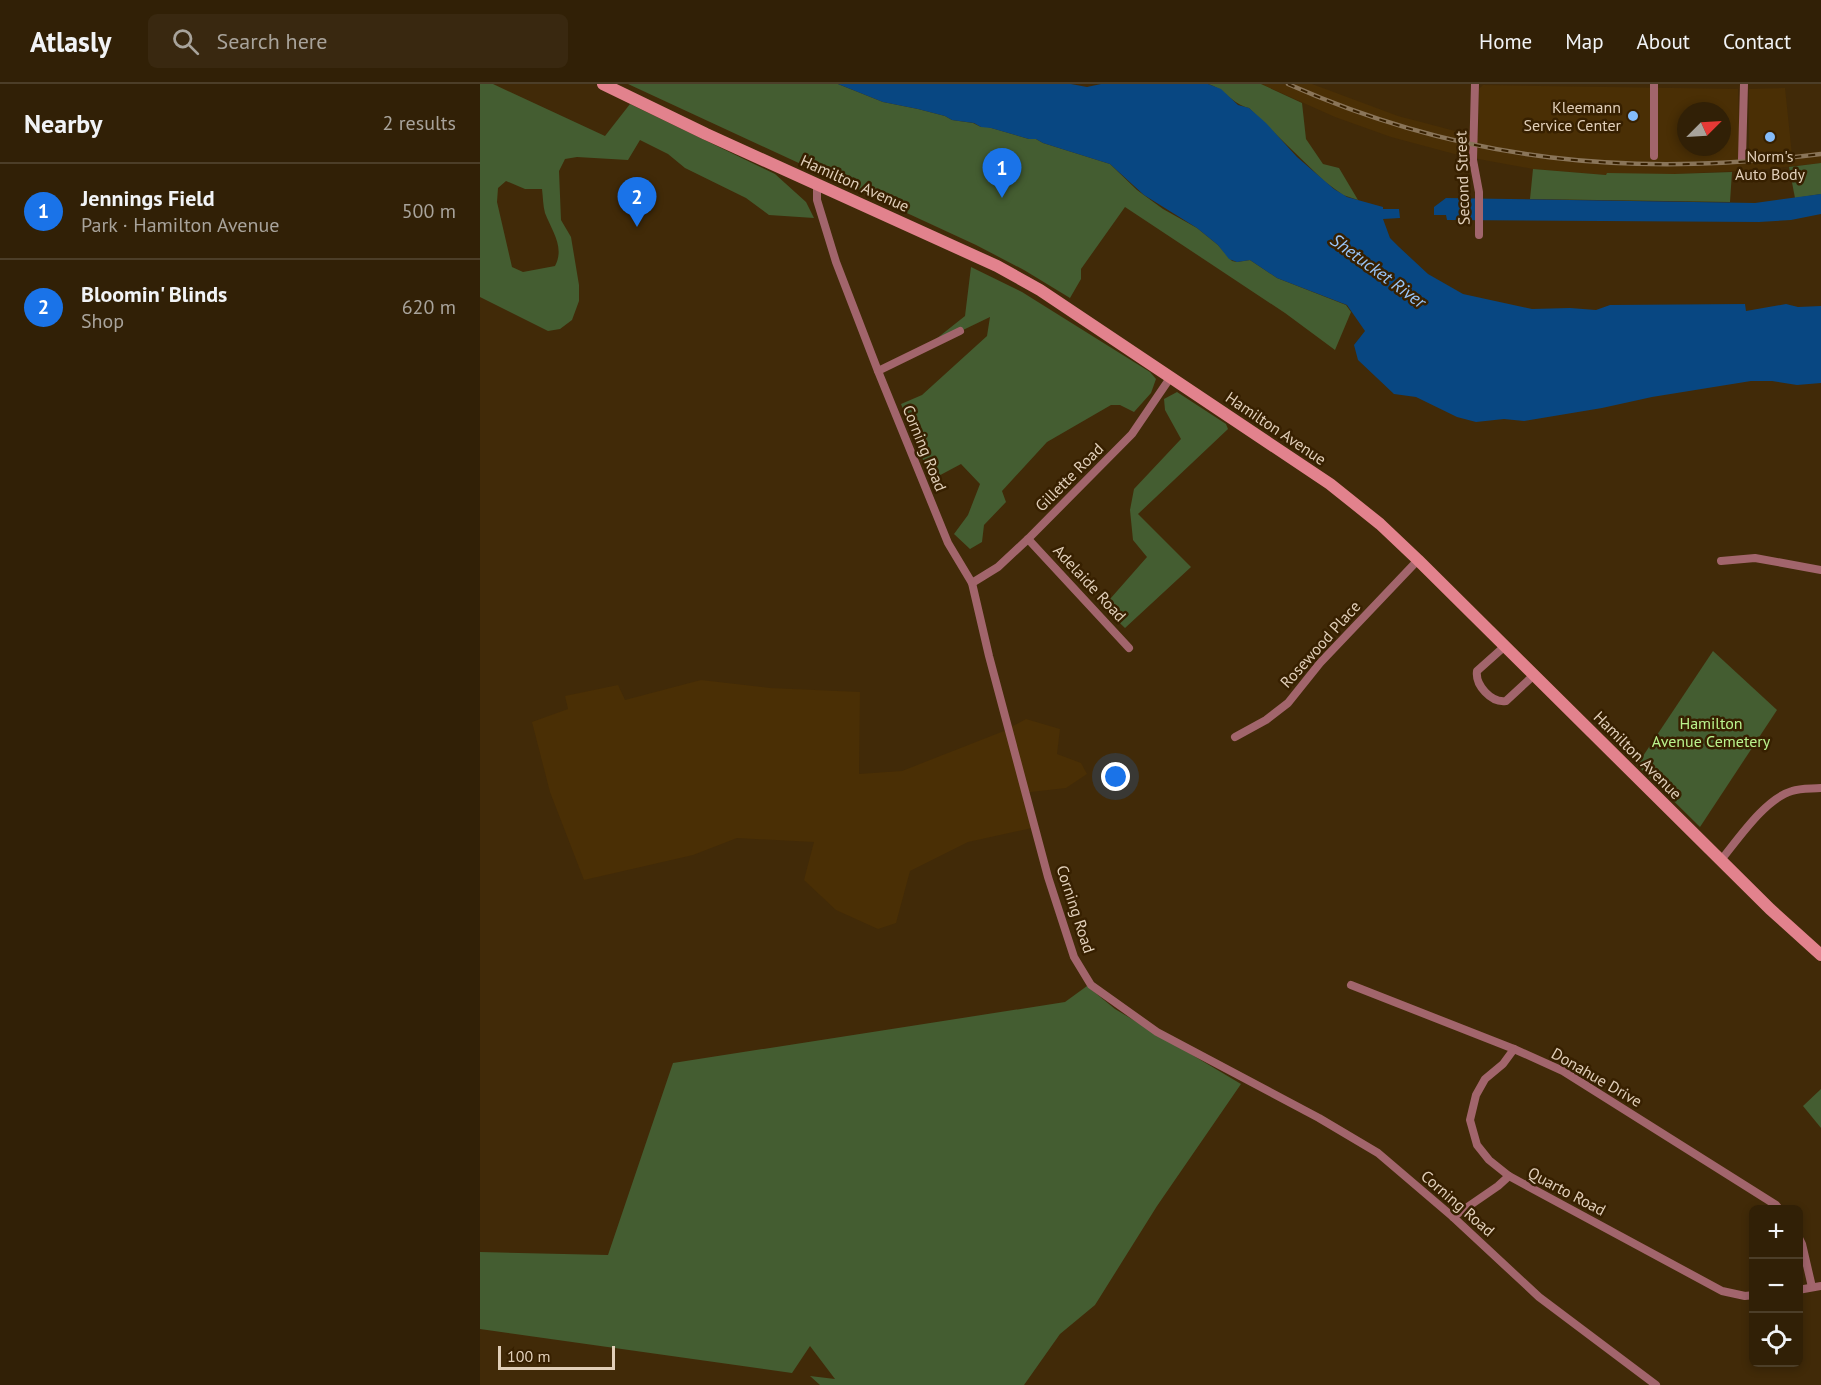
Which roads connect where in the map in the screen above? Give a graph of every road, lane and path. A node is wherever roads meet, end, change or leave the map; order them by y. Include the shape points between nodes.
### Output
1 (603, 84) edge
2 (1475, 84) edge
3 (1654, 84) edge
4 (1744, 84) edge
5 (1654, 156) dead end
6 (1742, 159) dead end
7 (817, 184) junction
8 (1479, 235) dead end
9 (960, 331) dead end
10 (878, 371) junction
11 (1170, 378) junction
12 (1028, 539) junction
13 (1418, 560) junction
14 (1721, 561) dead end
15 (1821, 570) edge
16 (972, 583) junction
17 (1505, 646) junction
18 (1129, 648) dead end
19 (1534, 675) junction
20 (1235, 737) dead end
21 (1821, 788) edge
22 (1721, 860) junction
23 (1821, 955) edge
24 (1351, 985) dead end
25 (1514, 1049) junction
26 (1509, 1176) junction
27 (1776, 1205) edge
28 (1453, 1217) junction
29 (1803, 1247) edge
30 (1816, 1286) edge
31 (1749, 1296) edge
32 (1656, 1385) edge

1 - 7 main road, Hamilton Avenue
2 - 8 street, Second Street via 1473,160
3 - 5 street
4 - 6 street
7 - 10 street, Corning Road via 817,200 836,262
7 - 11 main road, Hamilton Avenue via 997,266 1040,290
9 - 10 street
10 - 16 street, Corning Road via 948,543
11 - 12 street, Gillette Road via 1132,434
11 - 13 main road, Hamilton Avenue via 1330,484
12 - 16 street, Gillette Road via 998,567
12 - 18 street, Adelaide Road
13 - 17 main road, Hamilton Avenue
13 - 20 street, Rosewood Place via 1313,671 1288,703
14 - 15 street via 1755,558
16 - 28 street, Corning Road via 1048,877 1074,957 1090,985 1157,1032 1319,1118 1377,1154
17 - 19 main road, Hamilton Avenue
17 - 19 street via 1477,671 1476,679 1487,694 1506,701
19 - 22 main road, Hamilton Avenue
21 - 22 street via 1793,790 1779,797
22 - 23 main road, Hamilton Avenue
24 - 25 street, Donahue Drive
25 - 26 street, Quarto Road via 1485,1079 1470,1120 1477,1145
25 - 27 street, Donahue Drive via 1563,1071
26 - 28 street
26 - 31 street, Quarto Road via 1722,1291
28 - 32 street, Corning Road via 1539,1297
29 - 30 street

